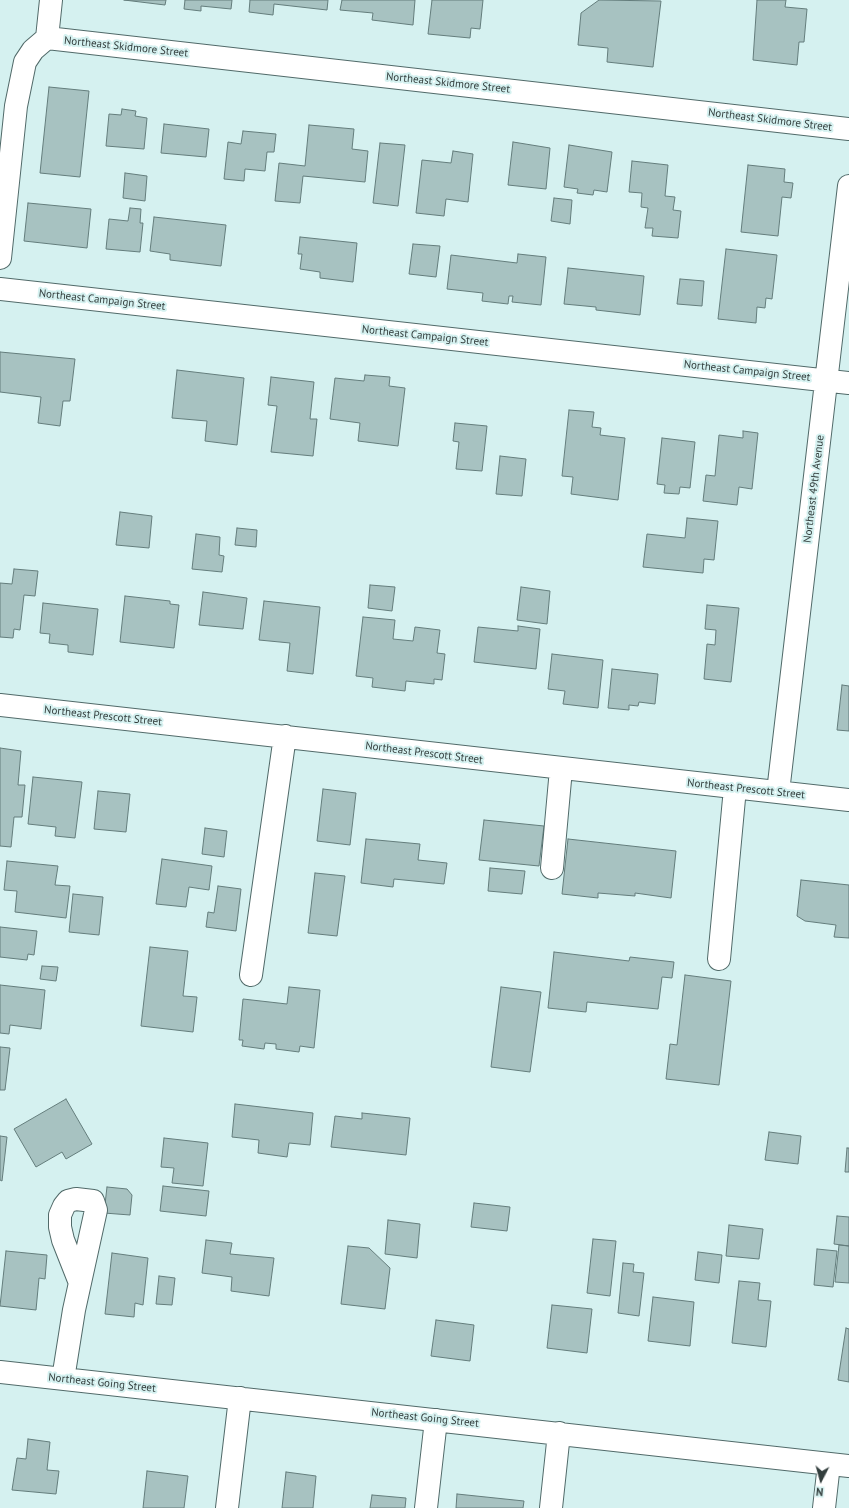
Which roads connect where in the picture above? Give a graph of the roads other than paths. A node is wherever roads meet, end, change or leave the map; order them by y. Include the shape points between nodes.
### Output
1 (51, 0) edge
2 (47, 38) junction
3 (849, 129) edge
4 (849, 186) edge
5 (0, 258) edge
6 (0, 289) edge
7 (827, 380) junction
8 (849, 383) edge
9 (0, 704) edge
10 (285, 736) junction
11 (561, 769) junction
12 (735, 788) junction
13 (778, 792) junction
14 (849, 800) edge
15 (552, 868) dead end
16 (720, 959) dead end
17 (251, 975) dead end
18 (80, 1283) dead end
19 (0, 1372) edge
20 (63, 1378) junction
21 (240, 1398) junction
22 (436, 1420) junction
23 (559, 1433) junction
24 (839, 1465) edge
25 (227, 1508) edge
26 (426, 1508) edge
27 (551, 1508) edge
28 (824, 1508) edge

1 - 2 street
2 - 3 street, Northeast Skidmore Street
2 - 5 street via 33,50 25,62 16,106
4 - 7 street, Northeast 49th Avenue
6 - 7 street, Northeast Campaign Street
7 - 8 street, Northeast Campaign Street
7 - 13 street, Northeast 49th Avenue
9 - 10 street, Northeast Prescott Street
10 - 11 street, Northeast Prescott Street
10 - 17 street
11 - 12 street, Northeast Prescott Street
11 - 15 street
12 - 13 street, Northeast Prescott Street
12 - 16 street
13 - 14 street, Northeast Prescott Street
18 - 20 street
19 - 20 street, Northeast Going Street
20 - 21 street, Northeast Going Street
21 - 22 street, Northeast Going Street
21 - 25 street
22 - 23 street, Northeast Going Street
22 - 26 street
23 - 24 street, Northeast Going Street
23 - 27 street
24 - 28 street

